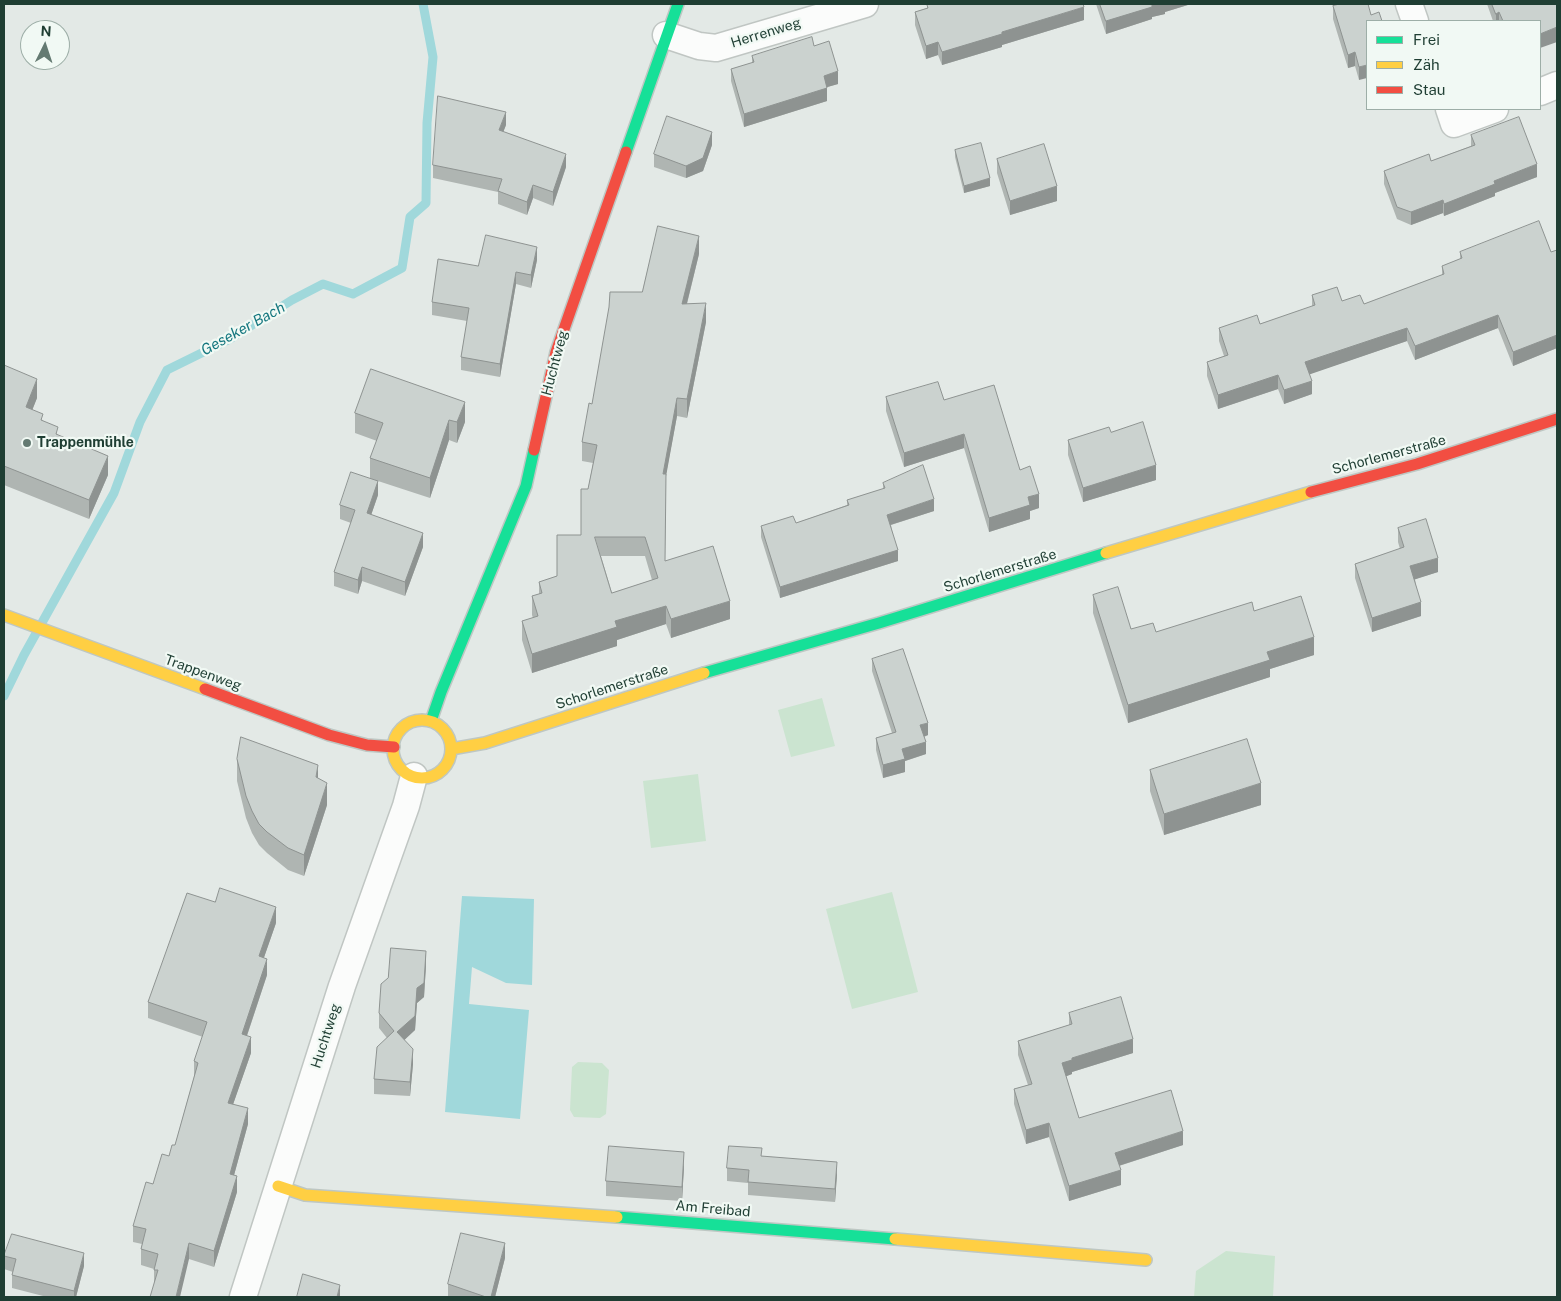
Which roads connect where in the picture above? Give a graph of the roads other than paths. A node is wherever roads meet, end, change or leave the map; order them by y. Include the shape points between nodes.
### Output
1 (678, 4) edge
2 (865, 4) edge
3 (1409, 4) edge
4 (1415, 20) edge
5 (666, 35) junction
6 (1557, 85) edge
7 (1541, 92) edge
8 (1448, 110) edge
9 (1492, 110) edge
10 (1557, 419) edge
11 (4, 615) edge
12 (431, 721) junction
13 (394, 747) junction
14 (451, 749) junction
15 (414, 776) junction
16 (278, 1186) junction
17 (1146, 1260) dead end
18 (243, 1297) edge

1 - 5 street, Huchtweg
2 - 5 street, Herrenweg via 716,48
3 - 4 street
5 - 12 street, Huchtweg via 556,352 526,486
6 - 7 street
8 - 9 street via 1454,124
10 - 14 street, Schorlemerstraße via 1417,464 1220,518 879,624 734,664 485,743
11 - 13 street, Trappenweg via 329,735 367,745
12 - 13 street via 414,721 406,725 396,738
12 - 14 street via 446,732
13 - 15 street via 397,762 407,774
14 - 15 street via 446,766 440,772 423,778
15 - 16 street, Huchtweg
16 - 17 street, Am Freibad via 305,1196 671,1221
16 - 18 street, Huchtweg

